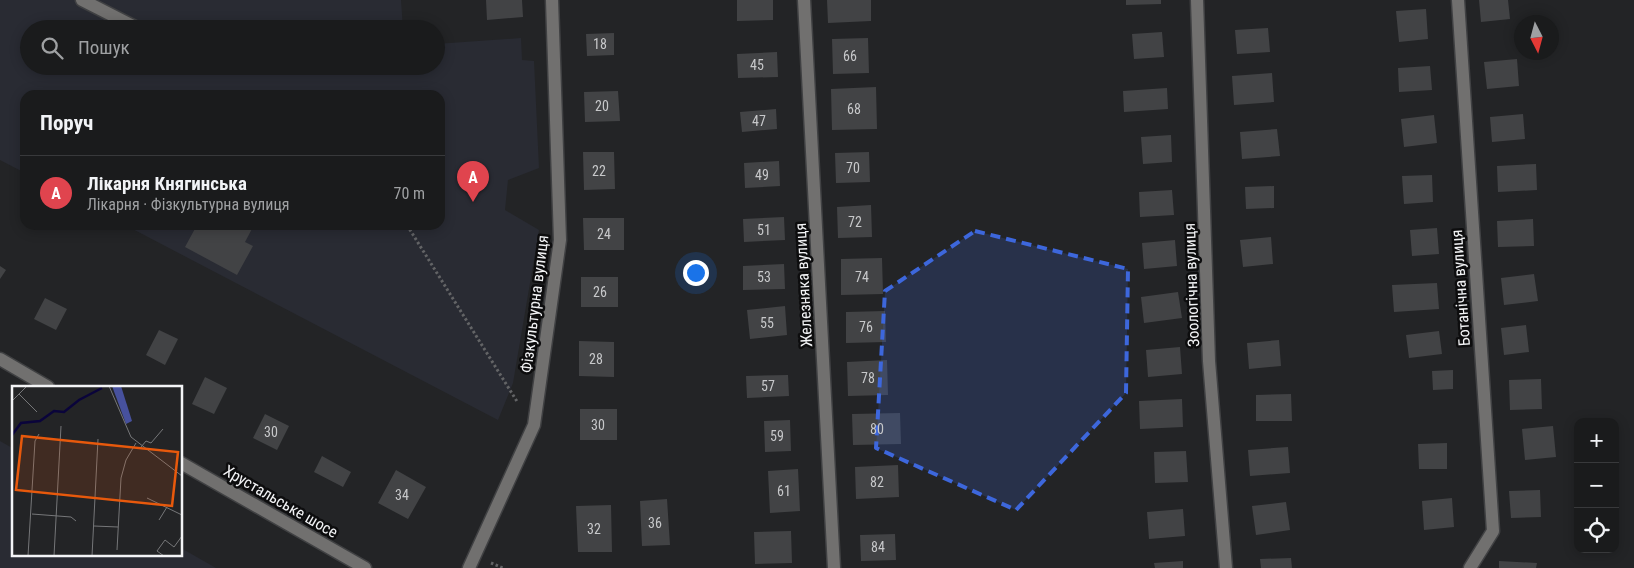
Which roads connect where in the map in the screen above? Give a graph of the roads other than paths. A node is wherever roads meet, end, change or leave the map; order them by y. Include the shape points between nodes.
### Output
1 (82, 0) edge
2 (552, 0) edge
3 (804, 0) edge
4 (1197, 0) edge
5 (1458, 0) edge
6 (121, 20) edge
7 (0, 359) edge
8 (46, 386) edge
9 (182, 464) edge
10 (365, 568) edge
11 (469, 568) edge
12 (834, 568) edge
13 (1226, 568) edge
14 (1470, 568) edge

1 - 6 street
2 - 11 street, Фізкультурна вулиця via 560,240 534,425
3 - 12 street, Железняка вулиця
4 - 13 street, Зоологічна вулиця via 1210,361
5 - 14 street, Ботанічна вулиця via 1492,531
7 - 8 street
9 - 10 street, Хрустальське шосе

